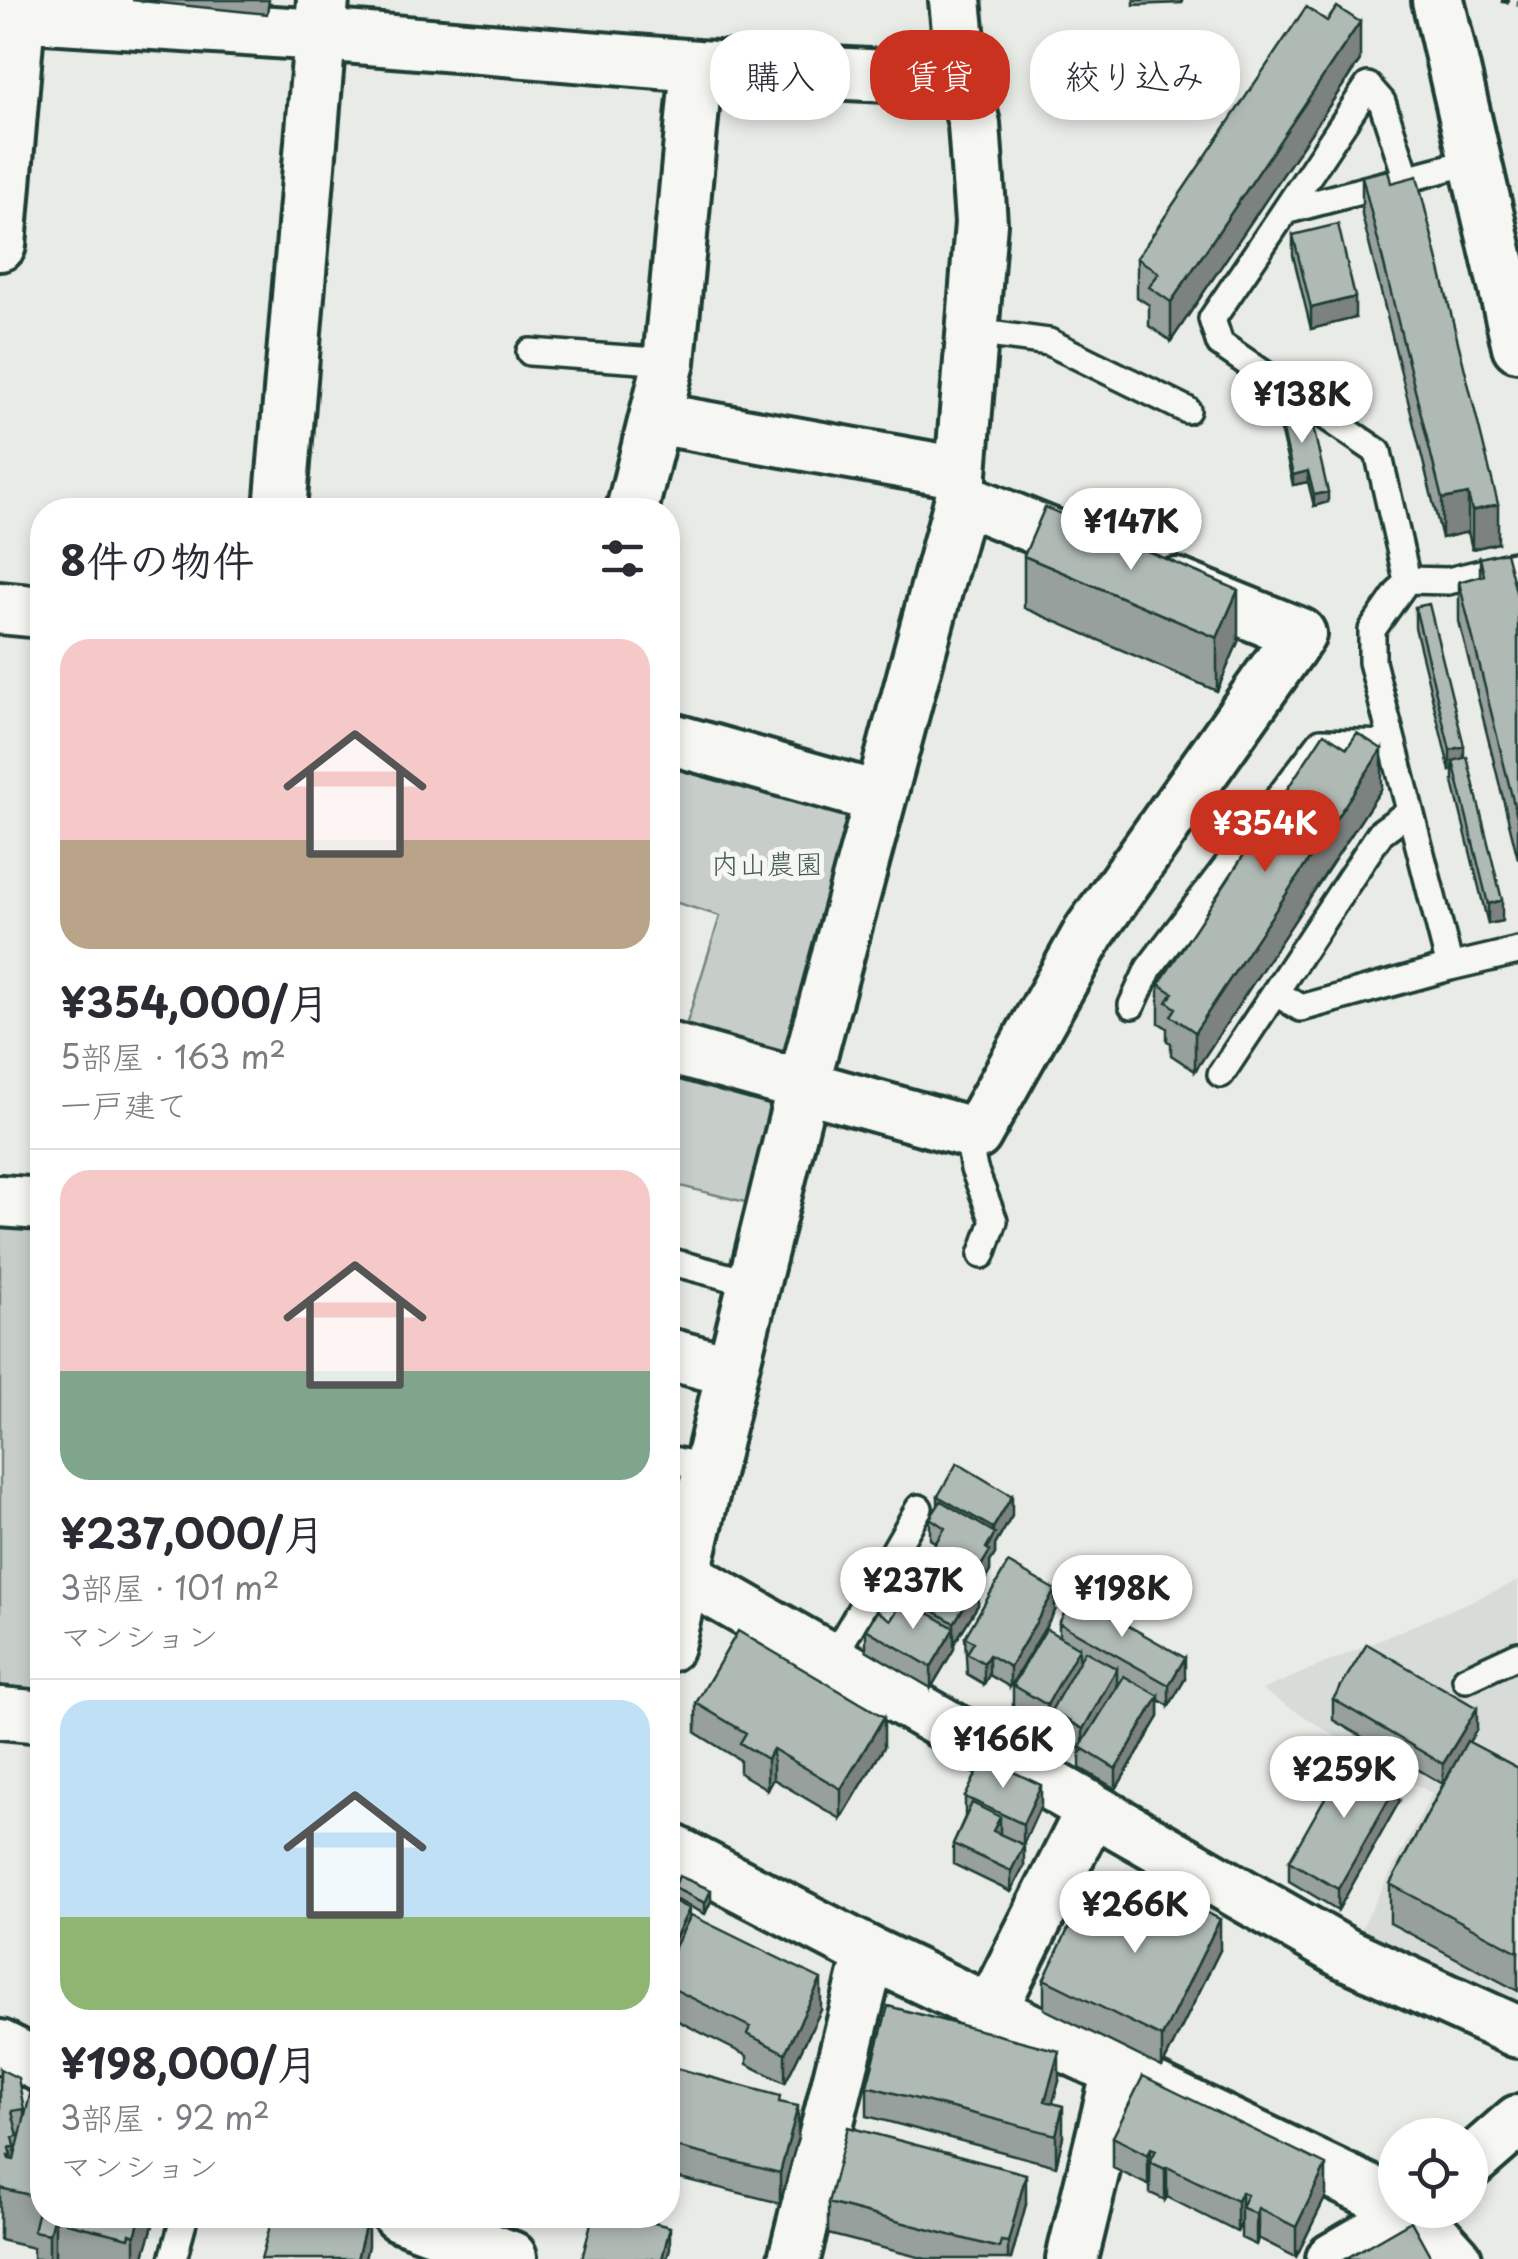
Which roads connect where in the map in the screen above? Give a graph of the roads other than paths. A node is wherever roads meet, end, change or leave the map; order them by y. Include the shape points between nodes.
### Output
1 (955, 0) edge
2 (1438, 0) edge
3 (9, 15) edge
4 (322, 17) edge
5 (958, 30) edge
6 (697, 66) junction
7 (870, 75) edge
8 (973, 120) edge
9 (1474, 161) junction
10 (1407, 178) junction
11 (1286, 211) junction
12 (0, 245) edge
13 (969, 313) junction
14 (1518, 346) edge
15 (530, 352) dead end
16 (670, 362) junction
17 (1187, 410) dead end
18 (655, 418) junction
19 (961, 485) junction
20 (281, 498) edge
21 (635, 498) edge
22 (1518, 564) edge
23 (1408, 580) junction
24 (0, 608) edge
25 (30, 611) edge
26 (680, 741) edge
27 (1393, 744) junction
28 (880, 798) junction
29 (1410, 811) junction
30 (1518, 951) edge
31 (1450, 967) junction
32 (1276, 992) junction
33 (1132, 1005) dead end
34 (680, 1052) edge
35 (1221, 1074) dead end
36 (802, 1088) junction
37 (967, 1132) junction
38 (0, 1201) edge
39 (30, 1203) edge
40 (982, 1254) dead end
41 (680, 1264) edge
42 (755, 1284) junction
43 (680, 1357) edge
44 (732, 1371) junction
45 (688, 1464) edge
46 (919, 1508) dead end
47 (684, 1575) junction
48 (680, 1593) edge
49 (1518, 1655) edge
50 (832, 1660) junction
51 (1466, 1679) dead end
52 (0, 1713) edge
53 (30, 1716) edge
54 (1092, 1809) junction
55 (680, 1854) edge
56 (870, 1953) junction
57 (991, 2010) junction
58 (1518, 2032) edge
59 (0, 2046) edge
60 (30, 2061) edge
61 (1118, 2071) junction
62 (1518, 2122) edge
63 (1488, 2148) edge
64 (1378, 2195) edge
65 (181, 2228) edge
66 (1379, 2228) edge
67 (1426, 2228) edge
68 (420, 2234) edge
69 (514, 2244) edge
70 (173, 2259) edge
71 (794, 2259) edge
72 (1072, 2259) edge
73 (1332, 2259) edge
74 (1456, 2259) edge

1 - 5 street
2 - 9 street
3 - 4 street
3 - 12 street
4 - 6 street
4 - 20 street
6 - 7 street
6 - 16 street
8 - 13 street via 982,223
9 - 10 lane
9 - 14 street
10 - 11 lane
10 - 11 lane via 1382,102 1368,86
11 - 23 lane via 1212,319 1220,344 1378,452
13 - 17 lane via 1049,342
13 - 19 street
15 - 16 lane
16 - 18 street
18 - 19 street
18 - 21 street
19 - 28 street
19 - 37 street via 1300,634 1090,931 976,1134
22 - 23 lane via 1448,581
23 - 27 lane via 1372,630 1372,662
24 - 25 street
26 - 28 street
27 - 29 lane
27 - 33 lane via 1321,742 1149,968
28 - 36 street
29 - 31 lane
29 - 32 lane via 1381,832
30 - 31 lane
31 - 32 lane via 1301,1008
32 - 35 lane
34 - 36 street
36 - 37 street
36 - 42 street
37 - 40 lane via 994,1221
38 - 39 street
41 - 42 lane
42 - 44 street
43 - 44 street
44 - 45 street
45 - 47 street
46 - 50 lane
47 - 48 street
47 - 50 street
49 - 51 lane
50 - 54 street
52 - 53 street
54 - 57 street
54 - 58 street via 1344,1953
55 - 56 street
56 - 57 street
56 - 71 street
57 - 61 street
59 - 60 street
61 - 64 street
61 - 72 street
62 - 63 street
65 - 70 lane
66 - 73 street
67 - 74 street
68 - 69 street

